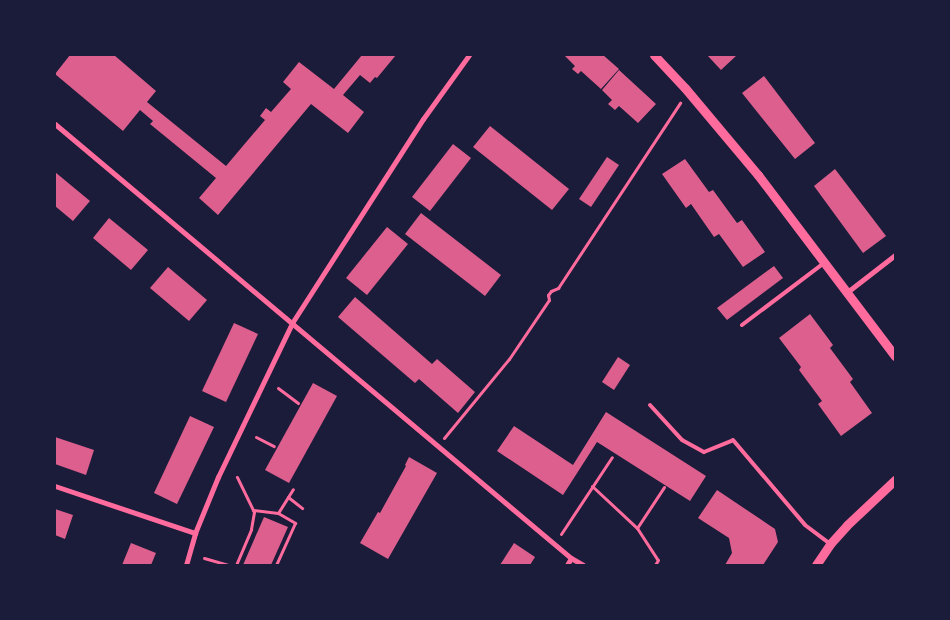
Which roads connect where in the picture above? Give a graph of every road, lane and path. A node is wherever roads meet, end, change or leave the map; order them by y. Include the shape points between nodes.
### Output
1 (469, 55) edge
2 (654, 55) edge
3 (688, 91) junction
4 (55, 124) edge
5 (895, 255) edge
6 (824, 263) junction
7 (846, 293) junction
8 (292, 323) junction
9 (742, 325) dead end
10 (895, 356) edge
11 (278, 388) dead end
12 (298, 402) dead end
13 (650, 405) dead end
14 (256, 437) dead end
15 (274, 446) dead end
16 (438, 446) junction
17 (612, 457) dead end
18 (237, 477) dead end
19 (895, 480) edge
20 (55, 486) edge
21 (592, 486) junction
22 (664, 487) dead end
23 (293, 489) dead end
24 (288, 497) junction
25 (302, 508) dead end
26 (253, 510) junction
27 (278, 513) junction
28 (637, 528) junction
29 (195, 533) junction
30 (561, 534) dead end
31 (830, 544) junction
32 (204, 558) dead end
33 (571, 558) junction
34 (186, 565) edge
35 (229, 565) edge
36 (236, 565) edge
37 (276, 565) edge
38 (567, 565) edge
39 (584, 565) edge
40 (655, 565) edge
41 (816, 565) edge

1 - 8 street via 423,119
2 - 3 street
3 - 6 street via 758,175
3 - 16 path via 558,288 550,290 549,300 509,359
4 - 8 street
5 - 7 street
6 - 7 street
6 - 9 lane
7 - 10 street
8 - 16 street
8 - 29 street via 218,477
11 - 12 path
13 - 31 lane via 682,440 704,452 733,440 805,525
14 - 15 path
16 - 33 street
17 - 21 path
18 - 26 path
19 - 31 street
20 - 29 street
21 - 28 path
21 - 30 path
22 - 28 path
23 - 24 path
24 - 25 path
24 - 27 path
26 - 27 path
26 - 36 path via 251,529
27 - 37 path via 295,523
28 - 40 path via 658,560
29 - 34 street
31 - 41 street
32 - 35 path
33 - 38 street
33 - 39 street

